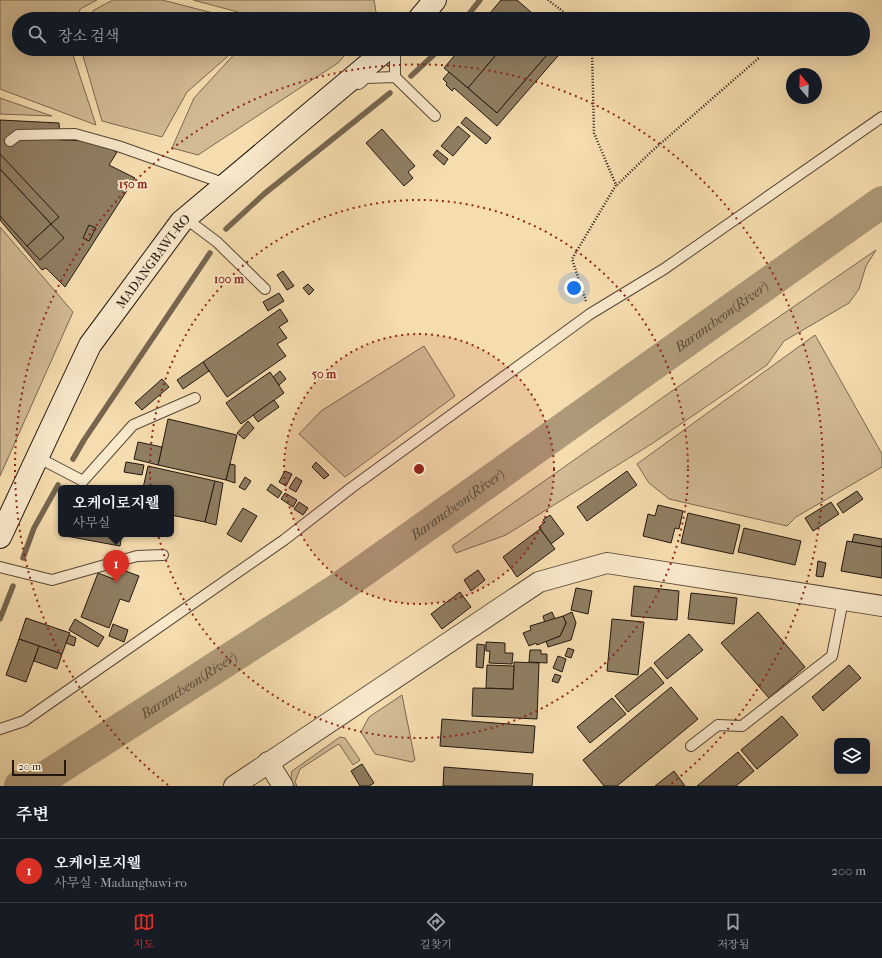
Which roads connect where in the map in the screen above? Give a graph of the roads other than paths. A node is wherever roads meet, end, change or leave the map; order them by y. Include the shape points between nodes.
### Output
1 (436, 0) edge
2 (425, 12) edge
3 (431, 12) edge
4 (379, 56) edge
5 (395, 56) edge
6 (395, 77) junction
7 (314, 110) junction
8 (435, 116) dead end
9 (882, 117) edge
10 (10, 141) dead end
11 (226, 184) junction
12 (185, 218) junction
13 (265, 289) dead end
14 (195, 398) dead end
15 (37, 457) junction
16 (0, 536) edge
17 (162, 555) dead end
18 (0, 567) edge
19 (843, 600) junction
20 (882, 606) edge
21 (0, 729) edge
22 (691, 746) dead end
23 (268, 762) junction
24 (234, 786) edge
25 (283, 786) edge

1 - 2 main road
1 - 3 lane
4 - 7 main road, MADANGBAWI-RO
5 - 6 lane
6 - 7 lane via 366,78 337,102
6 - 8 lane
7 - 11 main road, MADANGBAWI-RO
9 - 21 lane via 664,269 590,314 351,488 284,540 24,721
10 - 11 lane via 18,135 75,134 118,146
11 - 12 main road, MADANGBAWI-RO
12 - 13 lane via 217,242
12 - 15 main road, MADANGBAWI-RO via 90,345
14 - 15 lane via 133,425 83,482
15 - 16 main road, MADANGBAWI-RO
17 - 18 lane via 137,556 52,580
19 - 20 street
19 - 22 lane via 832,656 742,726 718,726
19 - 23 street via 607,562 538,582
23 - 24 street
23 - 25 street

